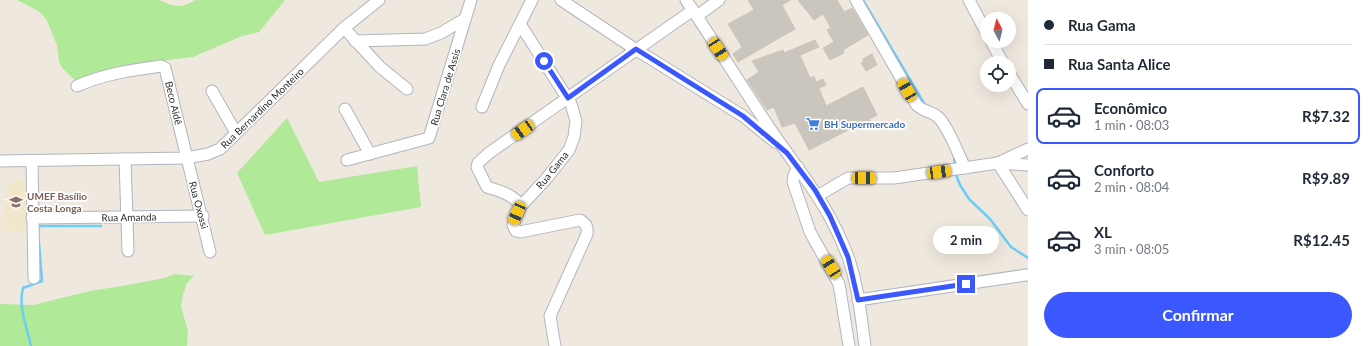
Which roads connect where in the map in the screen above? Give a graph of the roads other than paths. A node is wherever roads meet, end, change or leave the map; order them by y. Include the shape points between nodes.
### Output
1 (379, 0) edge
2 (471, 0) edge
3 (532, 0) edge
4 (561, 0) edge
5 (686, 0) edge
6 (719, 0) edge
7 (856, 0) edge
8 (969, 0) edge
9 (695, 13) junction
10 (464, 20) junction
11 (980, 21) edge
12 (520, 24) junction
13 (344, 28) junction
14 (355, 41) junction
15 (636, 49) junction
16 (1016, 84) edge
17 (77, 86) dead end
18 (407, 89) dead end
19 (212, 91) dead end
20 (568, 98) junction
21 (1028, 104) edge
22 (482, 107) dead end
23 (345, 109) dead end
24 (236, 133) junction
25 (1028, 149) edge
26 (787, 153) junction
27 (370, 154) junction
28 (186, 158) junction
29 (125, 159) junction
30 (347, 160) dead end
31 (0, 161) edge
32 (32, 161) junction
33 (998, 163) junction
34 (1028, 165) edge
35 (798, 167) junction
36 (958, 169) junction
37 (819, 195) junction
38 (521, 206) junction
39 (1028, 210) edge
40 (203, 216) junction
41 (128, 217) junction
42 (32, 218) junction
43 (128, 251) dead end
44 (210, 252) dead end
45 (1026, 274) dead end
46 (34, 278) dead end
47 (858, 300) junction
48 (555, 346) edge
49 (849, 346) edge
50 (865, 346) edge

1 - 13 street, Rua Bernardino Monteiro
2 - 10 street, Rua Clara de Assis
3 - 12 street
4 - 15 street
5 - 9 street
6 - 9 street
7 - 36 street via 916,104 941,120
8 - 11 street
9 - 15 street
9 - 26 street
10 - 14 street via 425,39
10 - 27 street, Rua Clara de Assis via 429,138
12 - 20 street, Rua Gama
12 - 22 street via 499,65
13 - 14 street
13 - 24 street, Rua Bernardino Monteiro
14 - 18 street via 380,67
15 - 20 street
15 - 26 street via 743,116
16 - 21 street
17 - 28 street, Beco Aidê via 122,72 164,67
19 - 24 street
20 - 38 street, Rua Gama via 576,121 572,143 546,179
20 - 38 street via 478,163 477,167 487,187 517,200
23 - 27 street
24 - 28 street, Rua Bernardino Monteiro via 220,149
25 - 33 street
26 - 35 street
27 - 30 street, Rua Clara de Assis
28 - 29 street, Rua Bernardino Monteiro
28 - 40 street, Rua Oxossi
29 - 32 street, Rua Bernardino Monteiro
29 - 41 street
31 - 32 street, Rua Bernardino Monteiro
32 - 42 street
33 - 34 street
33 - 36 street
33 - 39 street
35 - 37 street
35 - 49 street via 793,182 810,232 839,284
36 - 37 street via 894,178 848,178
37 - 47 street via 848,257
38 - 48 street via 513,226 516,231 580,220 588,228 588,234 550,316
40 - 41 street, Rua Amanda
40 - 44 street, Rua Oxossi
41 - 42 street, Rua Amanda
41 - 43 street
42 - 46 street
45 - 47 street
47 - 50 street

